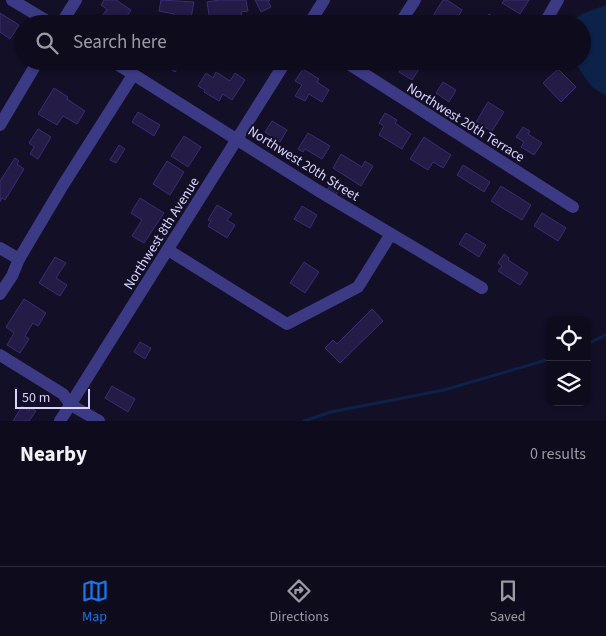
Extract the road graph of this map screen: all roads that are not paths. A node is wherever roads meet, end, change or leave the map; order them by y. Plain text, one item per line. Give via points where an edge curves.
1 (12, 0) edge
2 (76, 0) edge
3 (324, 0) edge
4 (415, 0) edge
5 (558, 0) edge
6 (37, 15) edge
7 (67, 15) edge
8 (315, 15) edge
9 (405, 15) edge
10 (549, 15) edge
11 (33, 70) edge
12 (126, 70) edge
13 (280, 70) edge
14 (358, 70) edge
15 (134, 75) junction
16 (0, 125) edge
17 (237, 139) junction
18 (573, 207) dead end
19 (391, 234) junction
20 (0, 248) edge
21 (168, 250) junction
22 (18, 259) junction
23 (482, 288) dead end
24 (0, 294) edge
25 (0, 355) edge
26 (70, 405) junction
27 (60, 421) edge
28 (98, 421) edge

1 - 6 street
2 - 7 street
3 - 8 street
4 - 9 street
5 - 10 street
11 - 16 street
12 - 15 street, Northwest 20th Street
13 - 17 street, Northwest 8th Avenue
14 - 18 street, Northwest 20th Terrace
15 - 17 street, Northwest 20th Street
15 - 22 street
17 - 19 street, Northwest 20th Street
17 - 21 street, Northwest 8th Avenue
19 - 21 street via 358,287 287,324
19 - 23 street, Northwest 20th Street
20 - 22 street
21 - 26 street, Northwest 8th Avenue
22 - 24 street
25 - 26 street via 63,394
26 - 27 street, Northwest 8th Avenue
26 - 28 street

